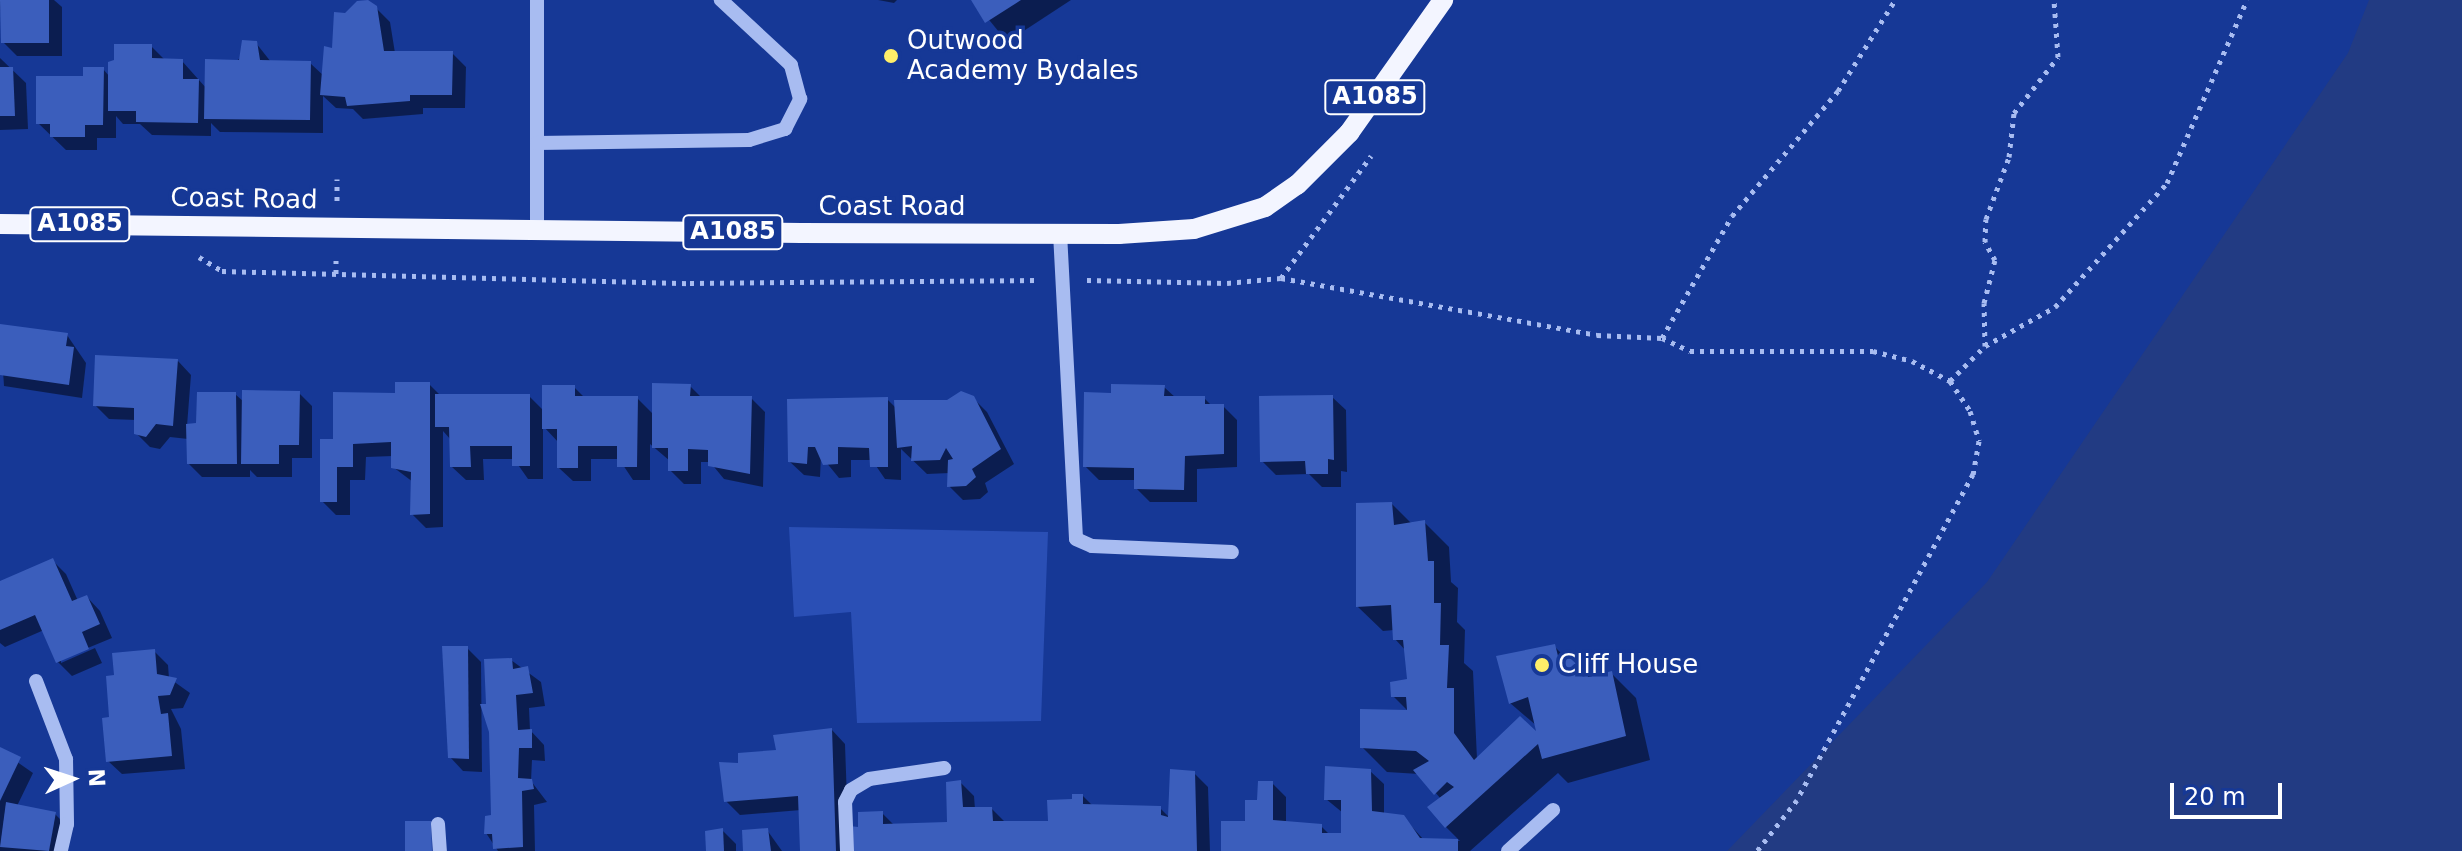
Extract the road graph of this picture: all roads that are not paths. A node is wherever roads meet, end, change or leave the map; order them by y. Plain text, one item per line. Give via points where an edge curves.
1 (537, 0) edge
2 (721, 0) edge
3 (1443, 0) edge
4 (537, 143) junction
5 (0, 224) edge
6 (537, 230) junction
7 (1060, 233) junction
8 (1232, 552) dead end
9 (36, 681) dead end
10 (944, 768) dead end
11 (1553, 810) dead end
12 (438, 824) dead end
13 (61, 851) edge
14 (440, 851) edge
15 (847, 851) edge
16 (1508, 851) edge

1 - 4 street
2 - 4 street via 791,65 800,99 785,129 749,140
3 - 7 main road, Coast Road / A1085 via 1349,133 1297,185 1265,207 1235,219 1162,233
4 - 6 street
5 - 6 main road, Coast Road / A1085
6 - 7 main road, Coast Road / A1085
7 - 8 street via 1076,539 1092,546
9 - 13 street via 66,759 67,824
10 - 15 street via 869,779 851,790 845,802
11 - 16 street
12 - 14 street

